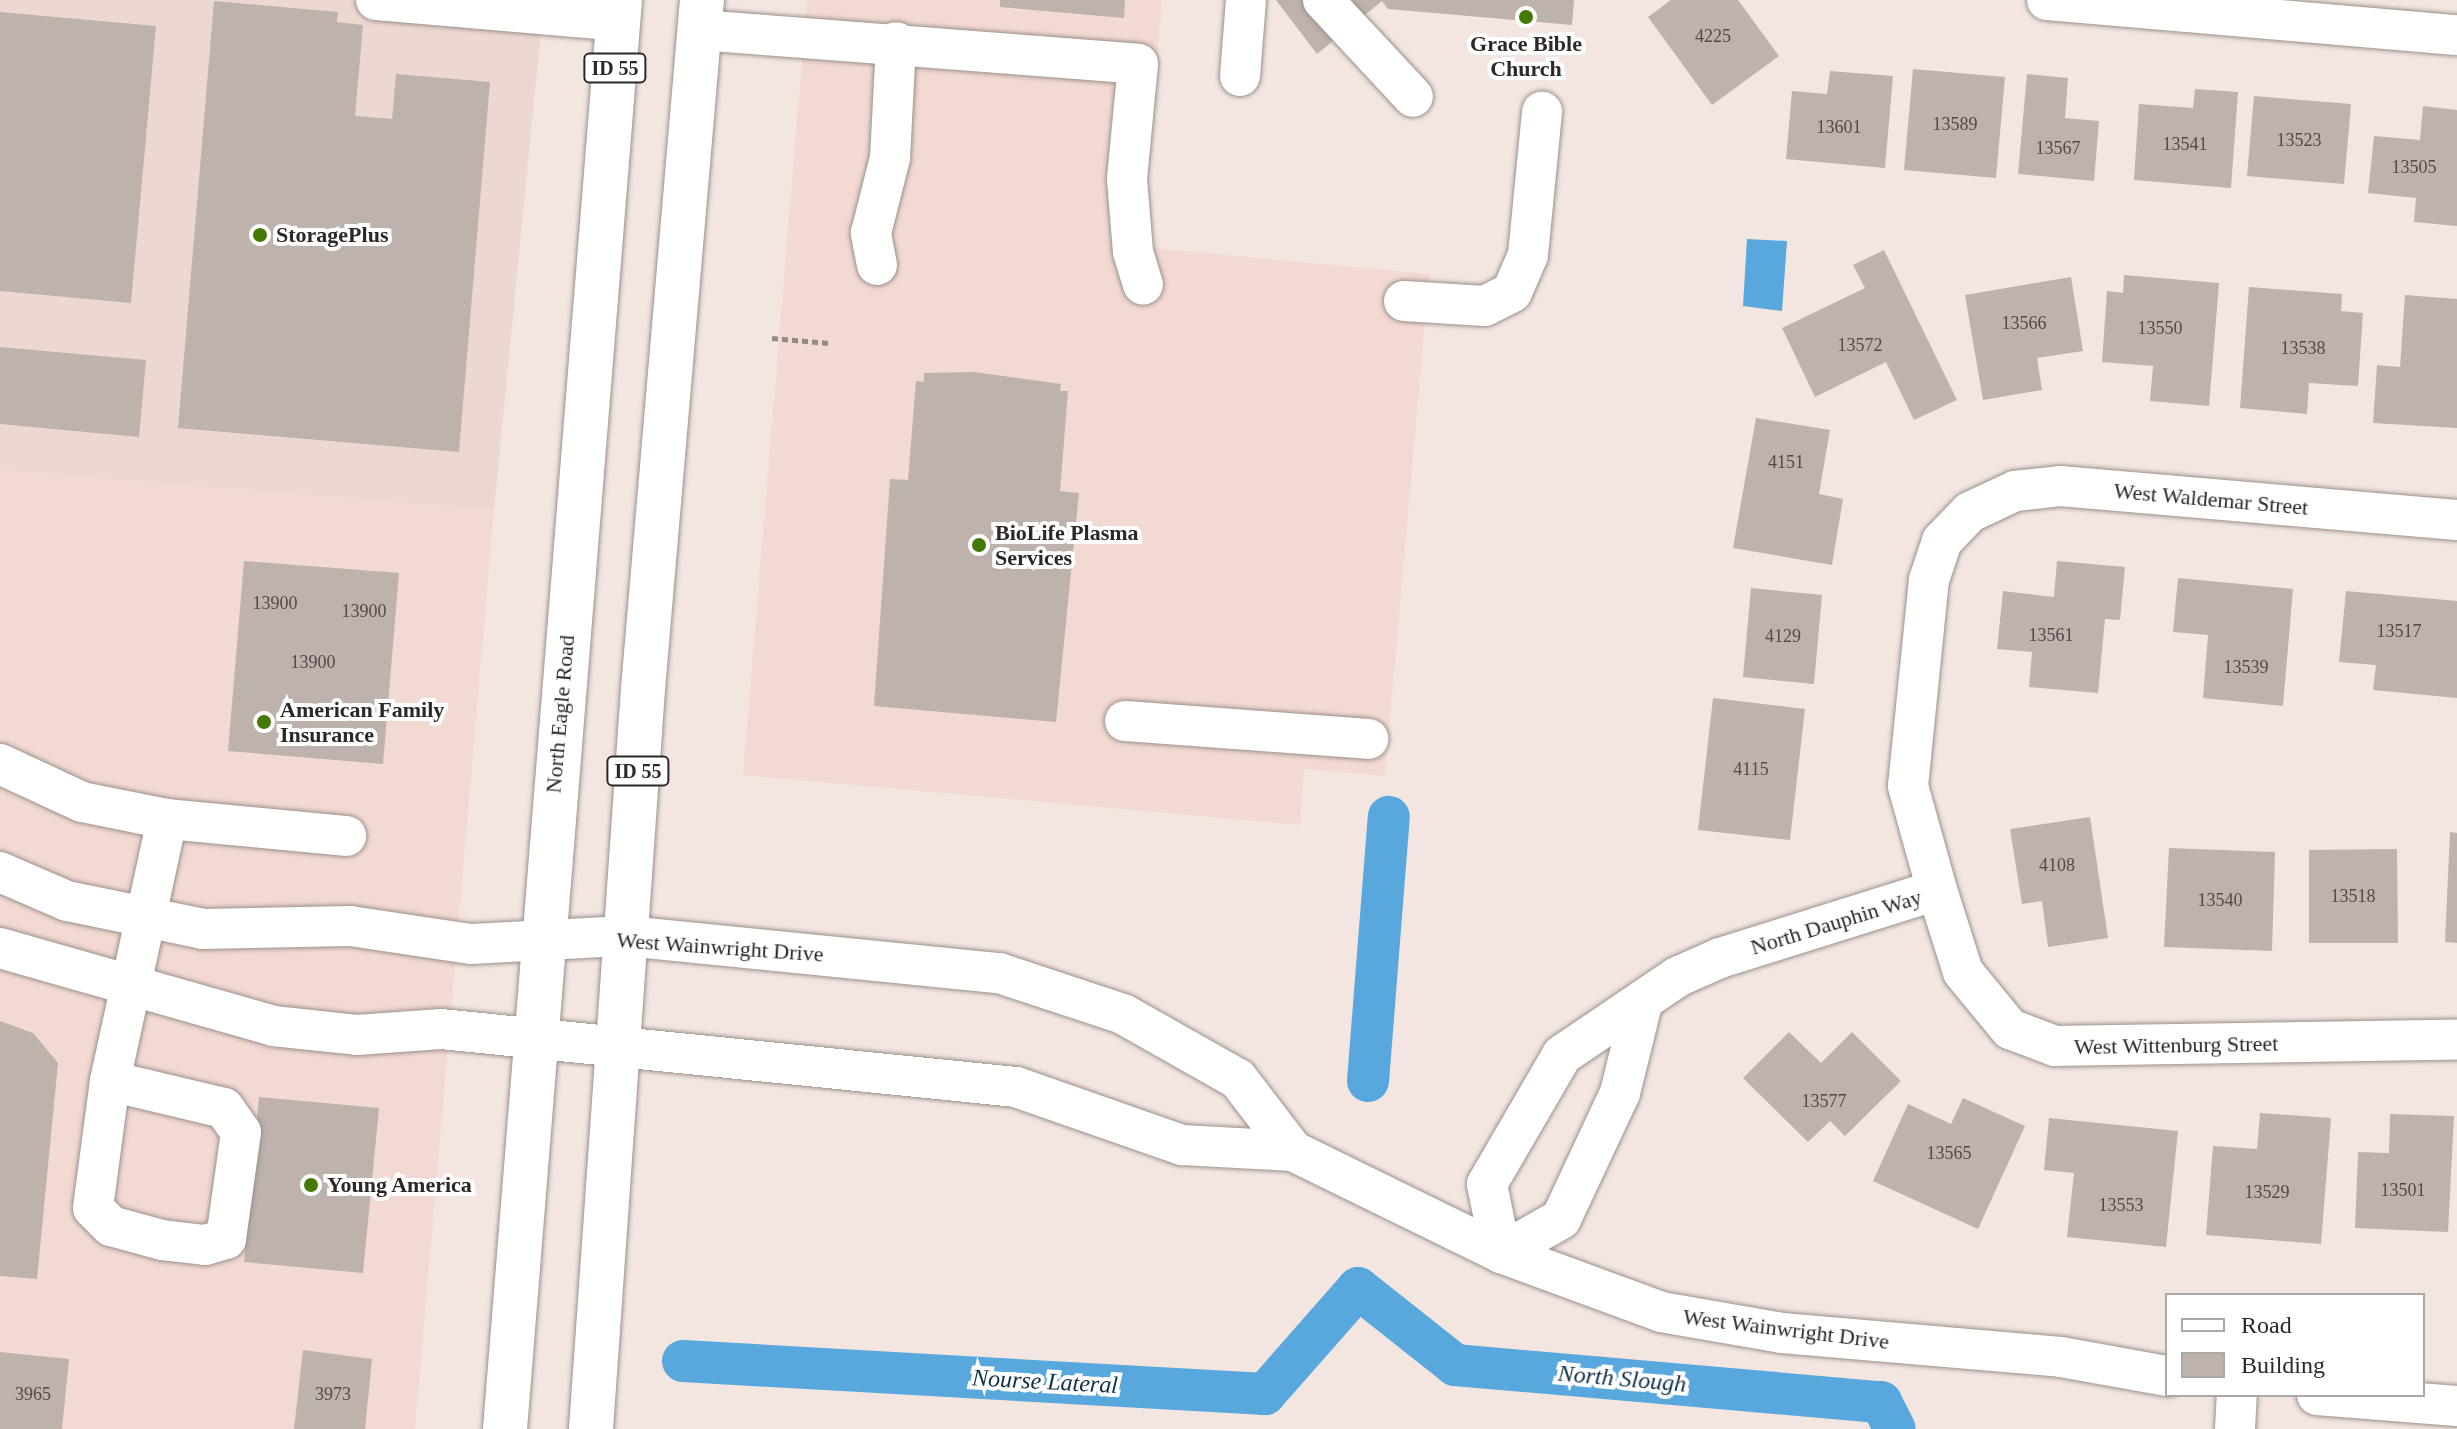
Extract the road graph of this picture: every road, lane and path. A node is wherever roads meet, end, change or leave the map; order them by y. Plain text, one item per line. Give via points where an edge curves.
1 (376, 0) edge
2 (1246, 0) edge
3 (1323, 0) edge
4 (2047, 0) edge
5 (620, 11) edge
6 (701, 15) edge
7 (2457, 35) edge
8 (896, 42) junction
9 (1240, 76) dead end
10 (1413, 97) dead end
11 (1542, 112) dead end
12 (877, 265) dead end
13 (1143, 285) dead end
14 (1404, 301) dead end
15 (772, 338) dead end
16 (829, 343) dead end
17 (1970, 512) joint
18 (2457, 520) edge
19 (1125, 721) dead end
20 (1368, 739) dead end
21 (0, 764) edge
22 (167, 819) junction
23 (346, 836) dead end
24 (0, 872) edge
25 (1937, 890) junction
26 (149, 918) junction
27 (626, 936) junction
28 (540, 944) junction
29 (0, 948) edge
30 (131, 990) junction
31 (1641, 1008) junction
32 (537, 1039) junction
33 (2457, 1040) edge
34 (622, 1047) junction
35 (110, 1081) junction
36 (1293, 1151) junction
37 (1501, 1253) junction
38 (2165, 1376) edge
39 (2237, 1397) edge
40 (2342, 1397) edge
41 (2457, 1406) edge
42 (505, 1429) edge
43 (591, 1429) edge
44 (2235, 1429) edge

1 - 5 street
2 - 9 street
3 - 10 street
4 - 7 street
5 - 28 highway, North Eagle Road / ID 55
6 - 8 street
6 - 27 highway, ID 55
8 - 12 street via 890,158 871,233
8 - 13 street via 1138,64 1127,179 1133,252
11 - 14 street via 1528,255 1512,292 1485,306
15 - 16 path
17 - 18 street, West Waldemar Street via 2015,491 2060,486
17 - 25 street, North Dauphin Way via 1942,541 1929,580 1908,786
19 - 20 street
21 - 22 street via 82,802
22 - 23 street
22 - 26 street
24 - 26 street, West Wainwright Drive via 67,901
25 - 31 street, North Dauphin Way via 1720,958 1677,977
25 - 33 street, West Wittenburg Street via 1963,972 2010,1029 2055,1046
26 - 28 street, West Wainwright Drive via 203,929 350,926 471,944
26 - 30 street
27 - 28 street, West Wainwright Drive
27 - 34 highway, ID 55
27 - 36 street, West Wainwright Drive via 999,973 1123,1014 1238,1079
28 - 32 highway, North Eagle Road / ID 55
29 - 30 street, West Wainwright Drive
30 - 32 street, West Wainwright Drive via 273,1026 357,1035 441,1029
30 - 35 street
31 - 37 street via 1620,1093 1561,1219
31 - 37 street, North Dauphin Way via 1562,1055 1487,1184
32 - 34 street, West Wainwright Drive
32 - 42 highway, North Eagle Road / ID 55
34 - 36 street, West Wainwright Drive via 1016,1087 1182,1145
34 - 43 highway, ID 55
35 - 35 street via 224,1108 241,1132 226,1239 205,1245 162,1240 111,1226 93,1208
36 - 37 street, West Wainwright Drive
37 - 38 street, West Wainwright Drive via 1661,1312 1733,1327 2061,1357
39 - 44 street
40 - 41 street

